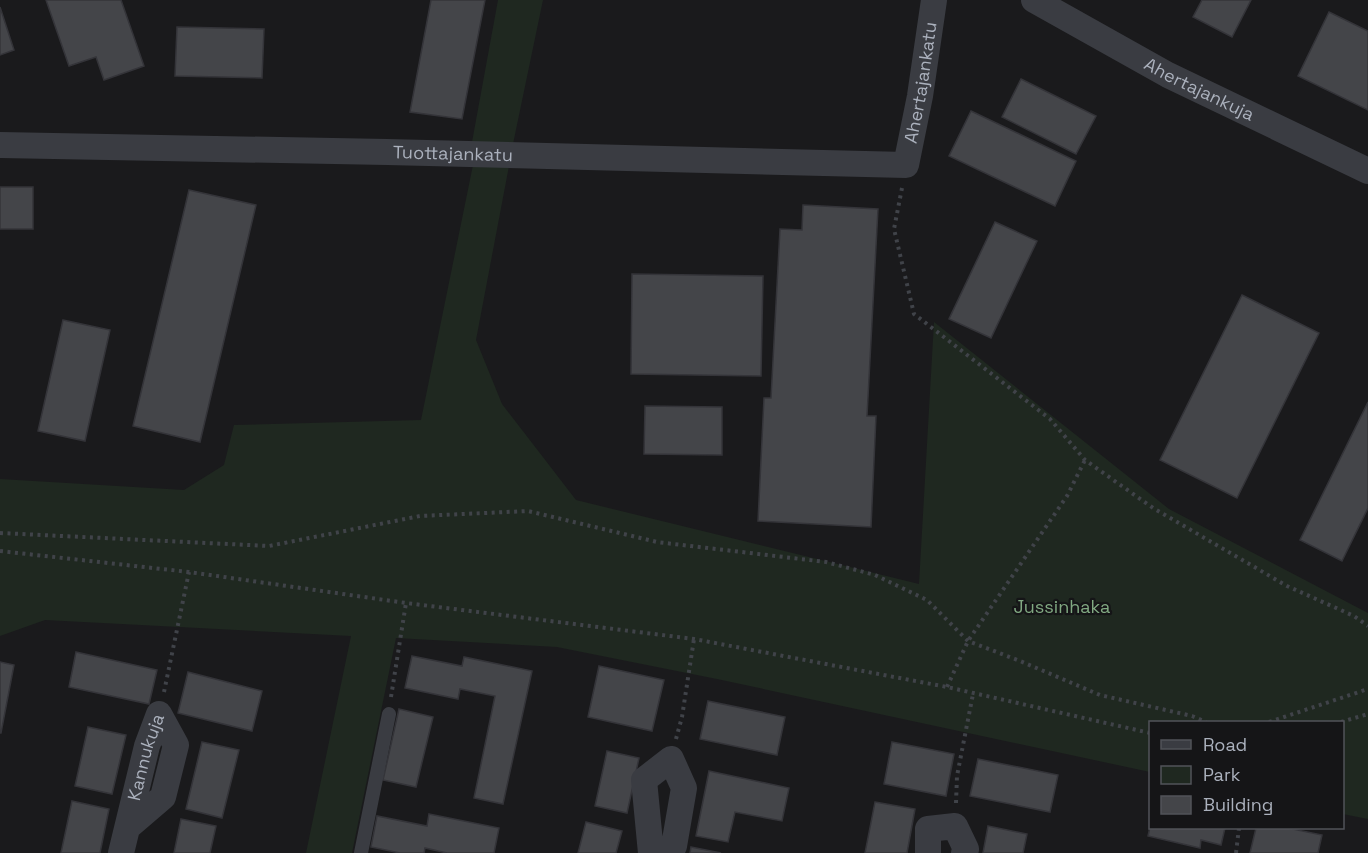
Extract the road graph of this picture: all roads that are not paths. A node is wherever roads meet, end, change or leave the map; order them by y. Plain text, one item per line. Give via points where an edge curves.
1 (934, 0) edge
2 (1034, 0) edge
3 (0, 145) edge
4 (906, 165) joint
5 (1368, 171) edge
6 (159, 714) road end
7 (389, 714) road end
8 (121, 853) edge
9 (361, 853) edge
10 (651, 853) edge
11 (670, 853) edge
12 (928, 853) edge
13 (964, 853) edge

1 - 4 street, Ahertajankatu
2 - 5 street, Ahertajankuja via 1168,75
3 - 4 street, Tuottajankatu
6 - 8 street, Kannukuja via 176,745 163,796 128,827
7 - 9 lane
10 - 11 street via 644,780 671,759 684,788
12 - 13 street via 928,829 955,825 966,849

